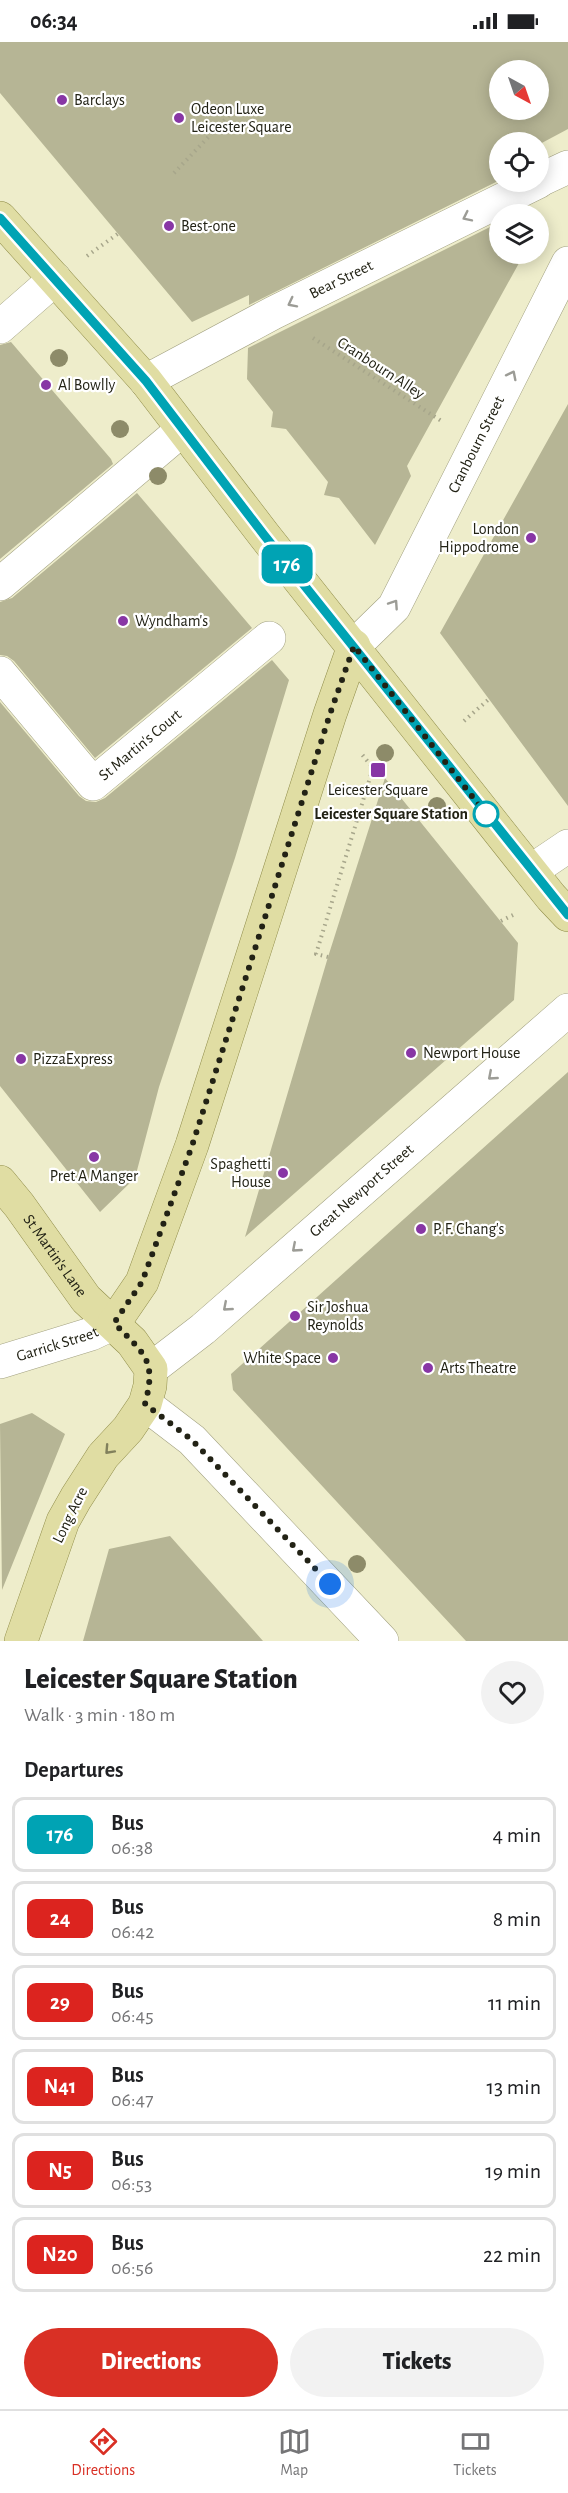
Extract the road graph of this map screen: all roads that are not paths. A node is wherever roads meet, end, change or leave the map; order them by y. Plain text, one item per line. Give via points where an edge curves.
1 (568, 167) edge
2 (549, 176) edge
3 (516, 192) edge
4 (0, 218) edge
5 (568, 263) edge
6 (55, 279) junction
7 (560, 303) edge
8 (0, 327) edge
9 (146, 381) junction
10 (182, 430) junction
11 (0, 584) edge
12 (269, 638) dead end
13 (354, 646) junction
14 (0, 673) edge
15 (568, 846) edge
16 (531, 870) junction
17 (568, 915) edge
18 (568, 1010) edge
19 (0, 1182) edge
20 (114, 1323) junction
21 (0, 1362) edge
22 (151, 1369) junction
23 (145, 1404) junction
24 (21, 1641) edge
25 (381, 1641) edge

1 - 2 street, Bear Street
3 -> 9 street, Bear Street
4 - 6 main road
5 - 7 street, Cranbourn Street
6 - 8 street
6 - 9 main road
13 -> 7 street, Cranbourn Street via 394,607 477,444
9 - 10 main road
10 - 11 street
10 - 13 main road
12 - 14 street, St Martin's Court via 93,784
13 - 16 main road
13 - 20 main road, Cranbourn Street via 192,1146 142,1282
15 - 16 street
16 - 17 main road
18 -> 22 street, Great Newport Street via 203,1329
19 - 20 main road, St Martin's Lane via 86,1299
20 - 21 street, Garrick Street
20 - 22 main road, St Martin's Lane
22 - 23 main road
23 -> 24 main road, Long Acre via 104,1456 67,1513
23 - 25 street via 192,1440

